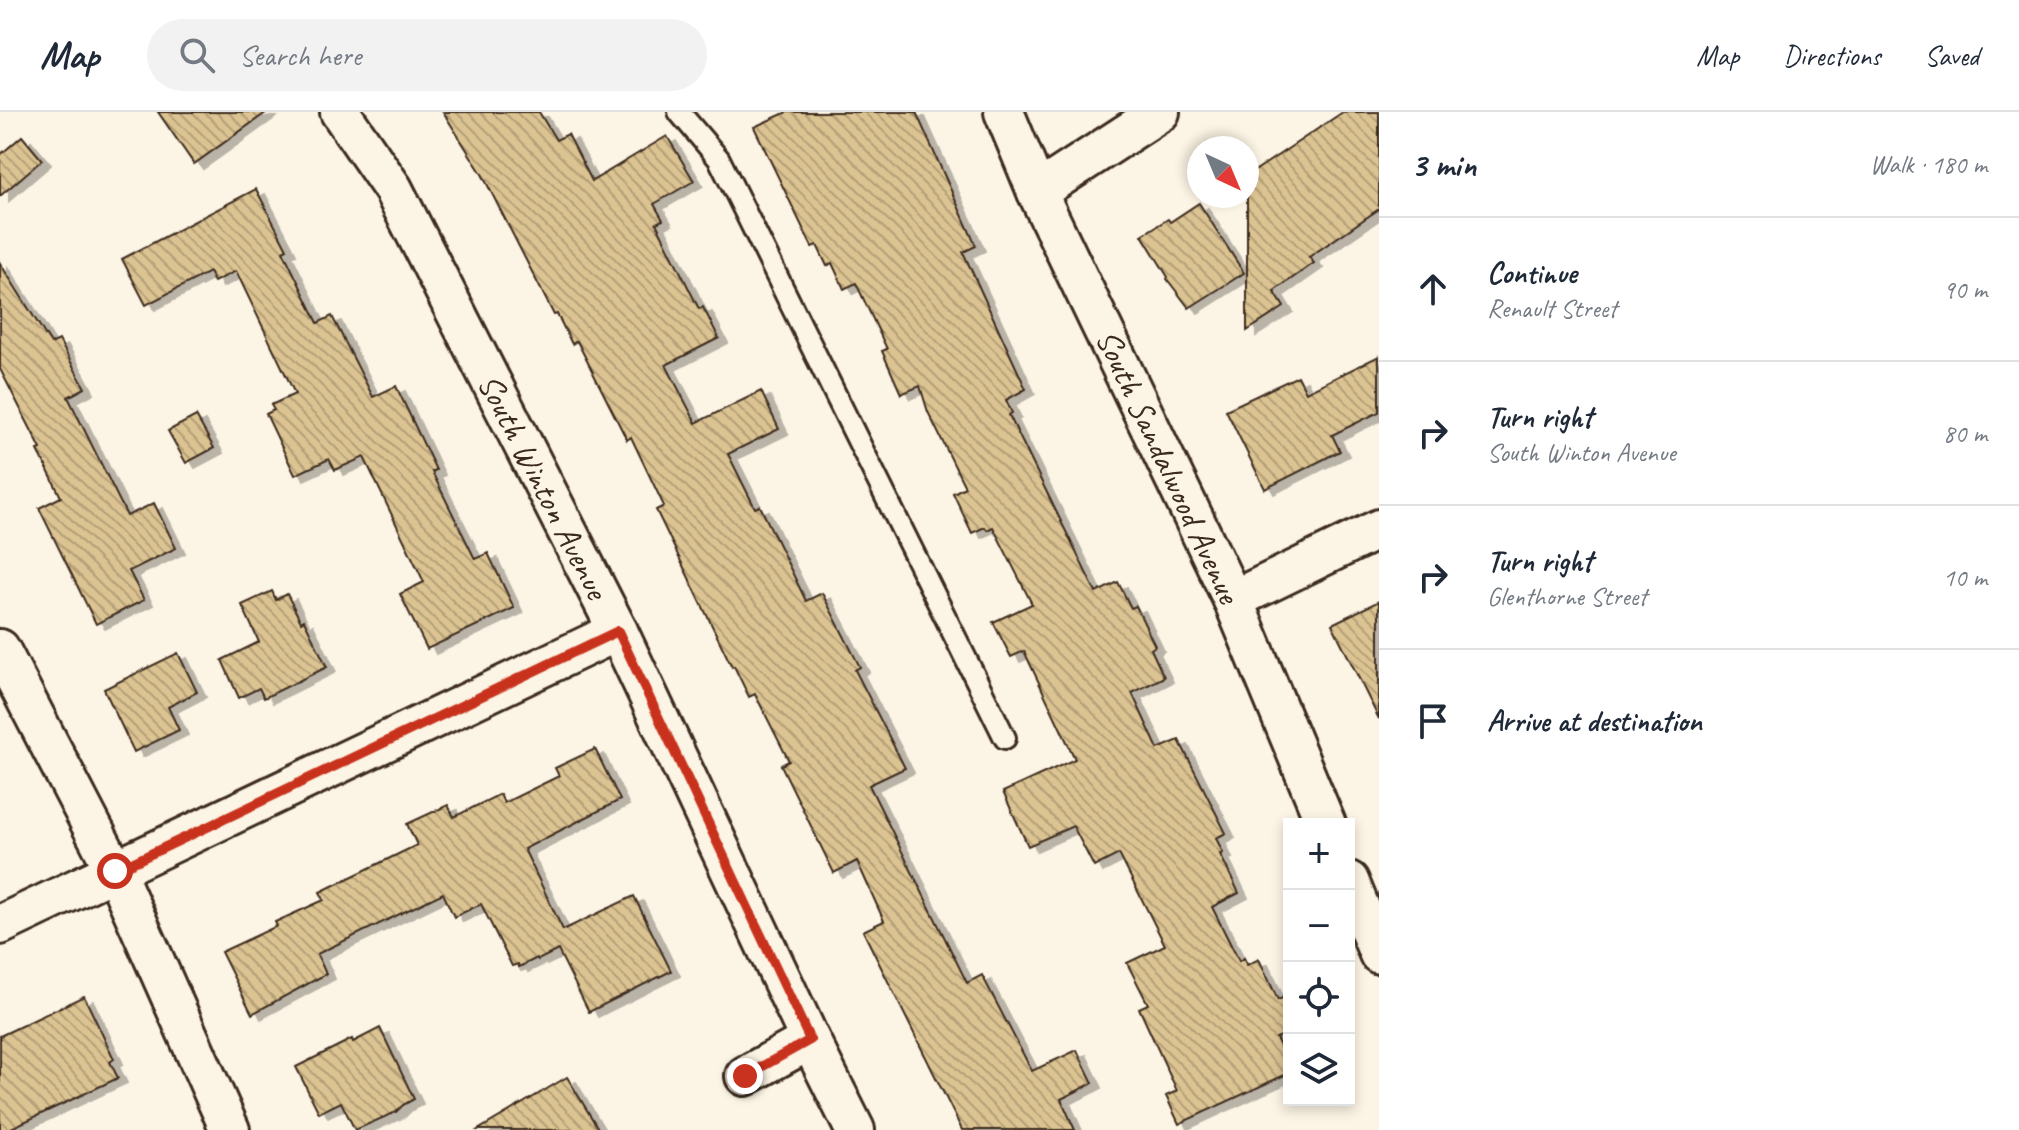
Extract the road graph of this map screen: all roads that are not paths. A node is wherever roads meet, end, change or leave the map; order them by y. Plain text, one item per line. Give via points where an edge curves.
1 (340, 112) edge
2 (679, 112) edge
3 (1004, 112) edge
4 (1160, 112) edge
5 (1037, 192) junction
6 (1379, 529) edge
7 (1233, 600) junction
8 (618, 631) junction
9 (0, 649) edge
10 (1005, 738) dead end
11 (1324, 818) edge
12 (115, 871) junction
13 (1353, 890) edge
14 (0, 925) edge
15 (1379, 954) edge
16 (810, 1040) junction
17 (745, 1076) dead end
18 (230, 1130) edge
19 (855, 1130) edge

1 - 8 street, South Winton Avenue via 393,189
2 - 10 lane via 719,159
3 - 5 street, South Sandalwood Avenue
4 - 5 street
5 - 7 street, South Sandalwood Avenue
6 - 7 street
7 - 11 street, South Sandalwood Avenue
8 - 12 street
8 - 16 street, South Winton Avenue
9 - 12 street
12 - 14 street
12 - 18 street
13 - 15 street
16 - 17 street
16 - 19 street, South Winton Avenue

